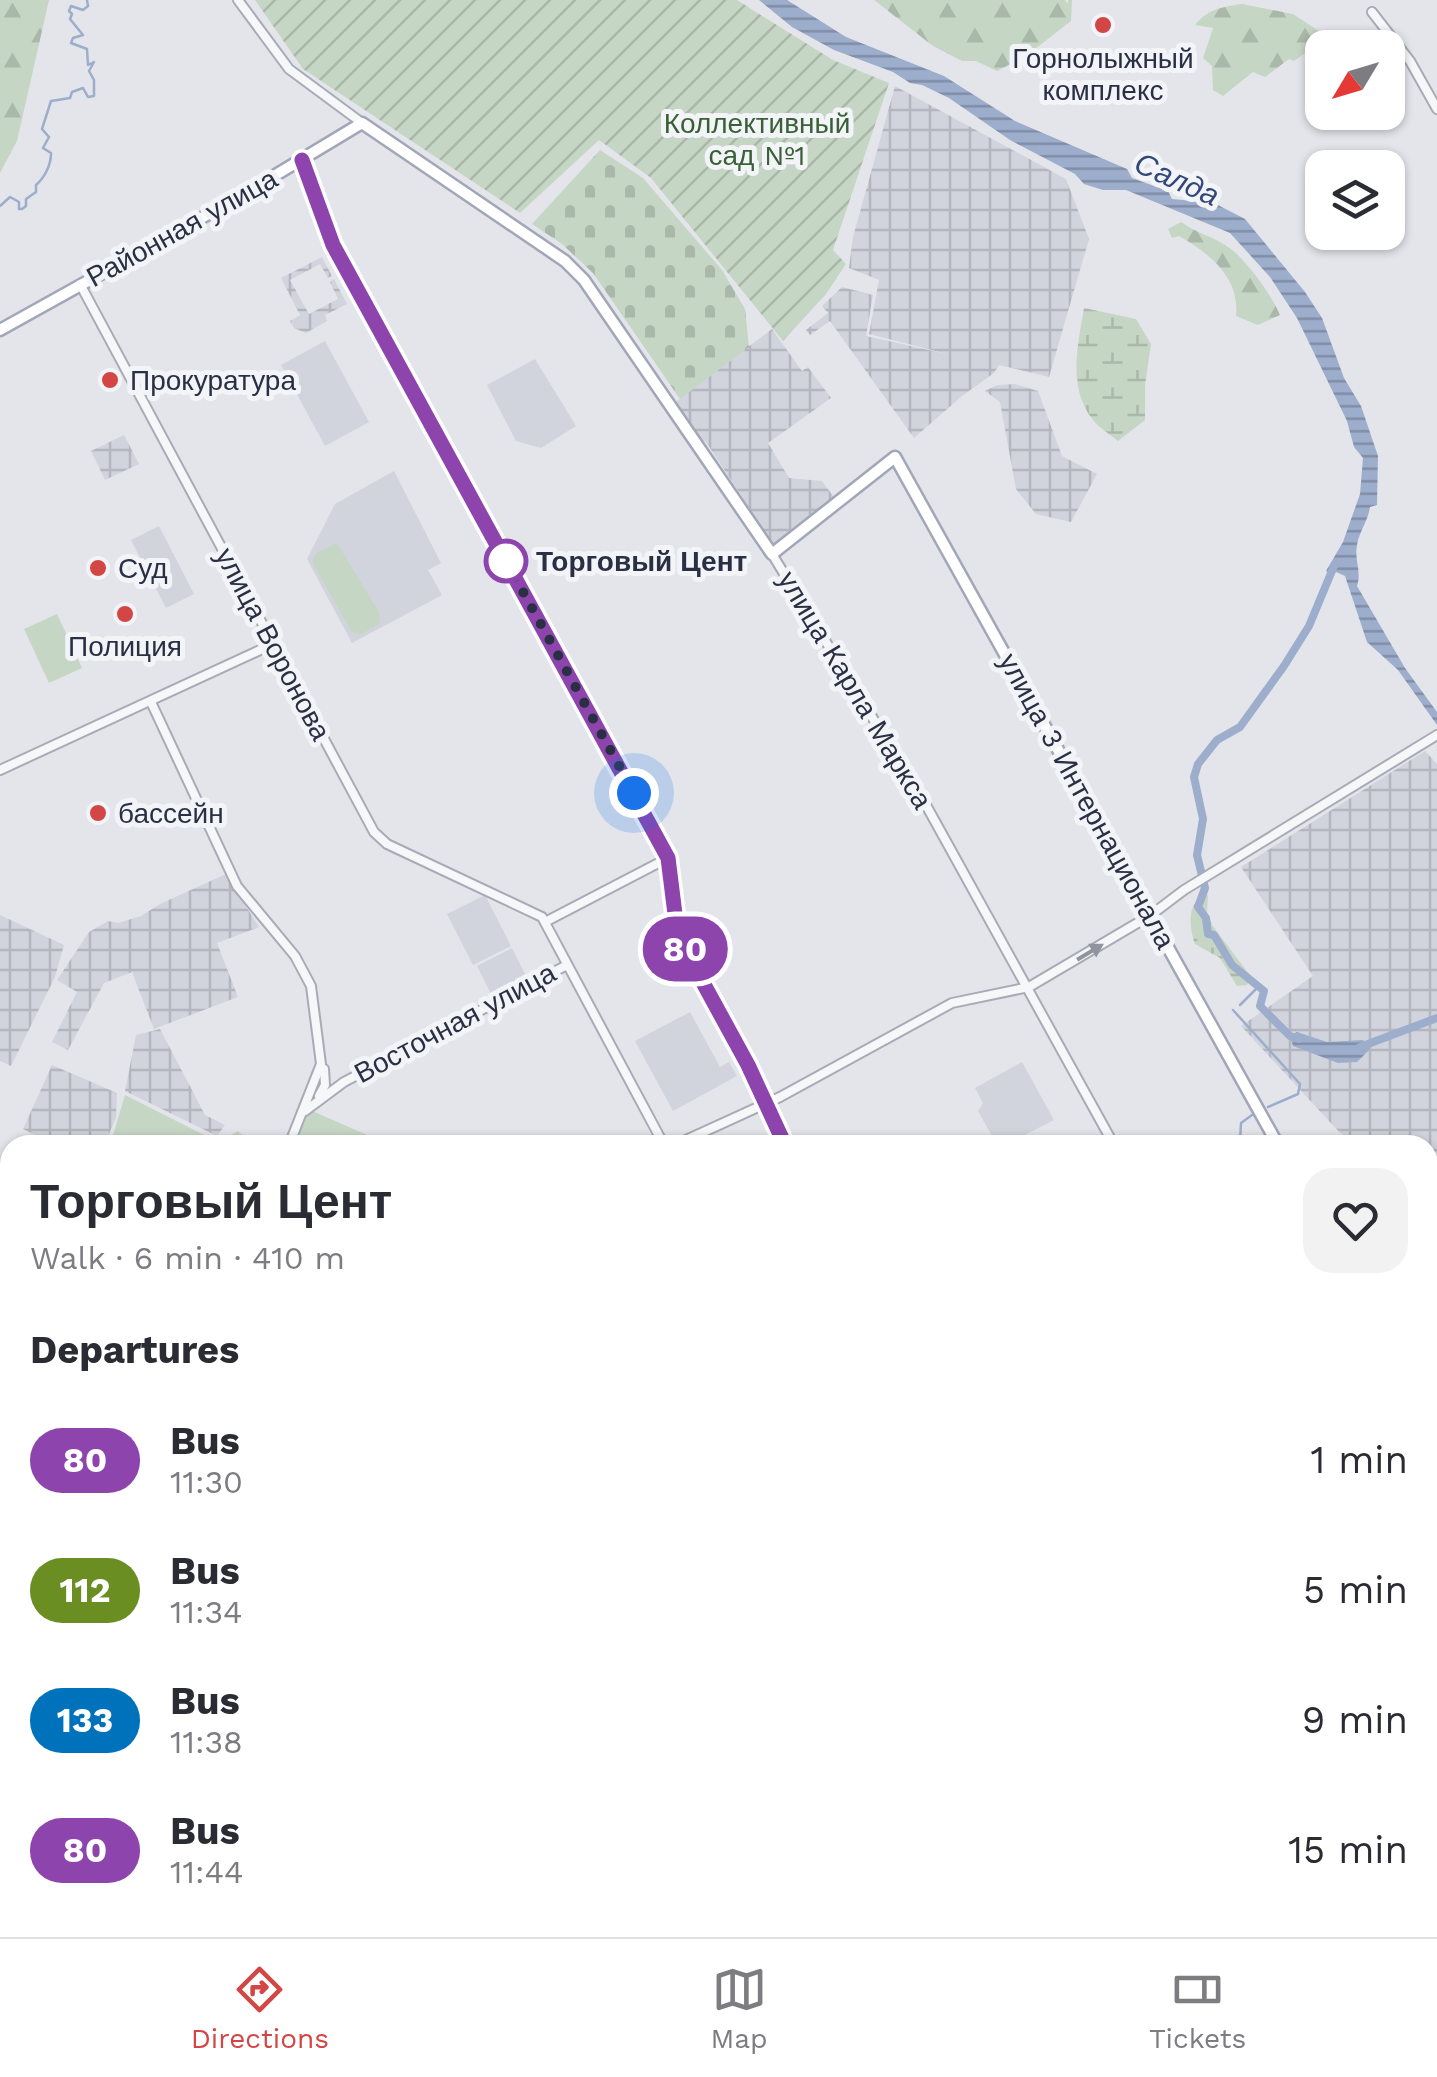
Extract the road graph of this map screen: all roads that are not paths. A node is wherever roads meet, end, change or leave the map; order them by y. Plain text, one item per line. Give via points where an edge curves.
1 (238, 0) edge
2 (1372, 12) dead end
3 (1437, 109) edge
4 (362, 123) junction
5 (302, 160) junction
6 (80, 284) junction
7 (0, 330) edge
8 (772, 554) junction
9 (273, 644) junction
10 (151, 702) junction
11 (1436, 736) edge
12 (0, 770) edge
13 (668, 858) junction
14 (1151, 915) junction
15 (545, 922) junction
16 (567, 965) junction
17 (1028, 987) junction
18 (322, 1066) junction
19 (321, 1082) junction
20 (339, 1084) junction
21 (311, 1099) junction
22 (764, 1104) junction
23 (293, 1135) edge
24 (659, 1135) edge
25 (697, 1135) edge
26 (780, 1135) edge
27 (1109, 1135) edge
28 (1272, 1135) edge

1 - 4 street via 289,69
2 - 3 street
4 - 5 main road, Районная улица
4 - 8 main road, улица Карла Маркса via 584,280
5 - 6 main road, Районная улица
5 - 13 street via 333,245
6 - 7 main road, Районная улица
6 - 9 street, улица Воронова
8 - 14 main road, улица 3 Интернационала via 895,456
8 - 17 street, улица Карла Маркса via 874,716
9 - 10 street
9 - 15 street, улица Воронова via 378,838
10 - 12 street
10 - 18 street, Восточная улица via 238,886 296,956 311,986
11 - 14 street
13 - 15 street
13 - 22 street via 683,946
17 -> 14 street
14 - 28 main road, улица 3 Интернационала
15 - 16 street
16 - 20 street, Восточная улица
16 - 24 street
17 - 22 street via 952,1003
17 - 27 street, улица Карла Маркса
18 - 19 street, Восточная улица
18 - 20 street
19 - 20 street
19 - 21 street, Восточная улица
19 - 21 street
20 - 21 street, Восточная улица
21 - 23 street, Восточная улица
22 - 25 street
22 - 26 street

